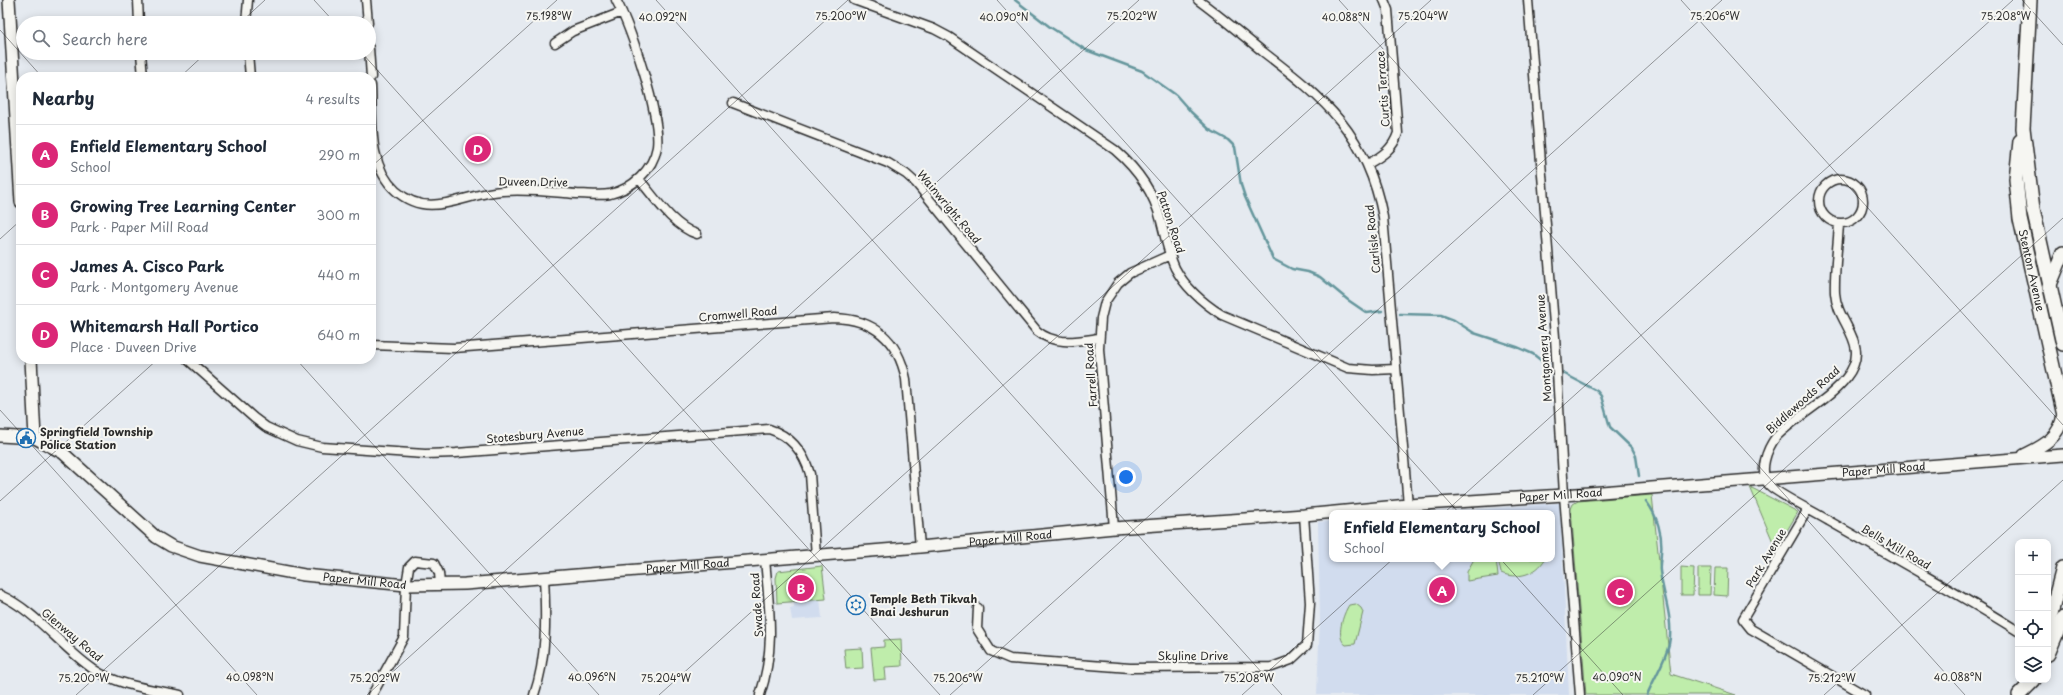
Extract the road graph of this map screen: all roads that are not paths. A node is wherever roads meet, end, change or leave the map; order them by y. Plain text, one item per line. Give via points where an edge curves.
1 (9, 0) edge
2 (138, 0) edge
3 (248, 0) edge
4 (366, 0) edge
5 (616, 0) edge
6 (854, 0) edge
7 (1198, 0) edge
8 (1384, 0) edge
9 (1528, 0) edge
10 (2030, 0) edge
11 (622, 12) junction
12 (139, 16) edge
13 (247, 16) edge
14 (367, 16) edge
15 (554, 43) dead end
16 (142, 60) edge
17 (249, 60) edge
18 (370, 60) edge
19 (143, 72) edge
20 (250, 72) edge
21 (371, 72) edge
22 (733, 103) dead end
23 (16, 118) edge
24 (2023, 128) junction
25 (376, 159) edge
26 (1368, 164) junction
27 (639, 179) junction
28 (1839, 223) junction
29 (697, 234) dead end
30 (2063, 253) edge
31 (1170, 255) junction
32 (2049, 284) junction
33 (2042, 322) junction
34 (1099, 338) junction
35 (2063, 344) edge
36 (376, 345) edge
37 (31, 364) edge
38 (193, 364) edge
39 (1396, 369) junction
40 (2063, 412) edge
41 (0, 436) edge
42 (35, 438) junction
43 (2063, 455) edge
44 (2018, 457) junction
45 (1766, 479) junction
46 (1564, 494) junction
47 (1408, 504) junction
48 (1808, 509) junction
49 (1351, 510) edge
50 (1329, 512) edge
51 (1304, 515) junction
52 (1114, 528) junction
53 (920, 547) junction
54 (816, 556) junction
55 (765, 559) junction
56 (2063, 568) edge
57 (544, 578) junction
58 (440, 584) junction
59 (406, 585) junction
60 (0, 594) edge
61 (978, 608) dead end
62 (2051, 613) edge
63 (2063, 618) edge
64 (2015, 629) edge
65 (2050, 647) edge
66 (180, 695) edge
67 (372, 695) edge
68 (534, 695) edge
69 (760, 695) edge
70 (1580, 695) edge
71 (1865, 695) edge

1 - 23 main road
2 - 12 street
3 - 13 street
4 - 14 street
5 - 11 street
6 - 31 street, Patton Road via 934,29 949,37 1115,150 1135,169 1149,190 1161,219
7 - 26 street, Carlisle Road via 1318,95 1347,128
8 - 26 street, Curtis Terrace via 1388,10 1398,133 1388,151
9 - 46 street, Montgomery Avenue via 1555,337
10 - 24 main road, Stenton Avenue
11 - 15 street via 573,31
11 - 27 street via 645,80 657,138 655,155
16 - 19 street
17 - 20 street
18 - 21 street
22 - 34 street, Wainwright Road via 901,170 916,184 1037,331 1059,341
24 - 32 main road, Stenton Avenue via 2033,209
24 - 33 main road, Stenton Avenue via 2016,170 2018,205 2025,251
25 - 27 street, Duveen Drive via 390,184 400,194 426,205 438,205 473,195 512,190 601,195 620,191
26 - 39 street, Carlisle Road via 1379,195 1383,217
27 - 29 street via 678,224
28 - 28 street via 1854,219 1862,207 1863,196 1855,184 1842,179 1828,184 1820,195 1819,203 1826,217
28 - 45 street, Biddlewoods Road via 1835,295 1841,314 1854,337 1854,364 1843,382 1776,437 1769,448 1764,466
30 - 32 main road
31 - 34 street, Farrell Road via 1134,270 1118,283 1103,308
31 - 39 street, Patton Road via 1180,277 1191,291 1222,315 1348,368
32 - 33 main road
32 - 35 main road, Stenton Avenue
33 - 40 main road, Stenton Avenue
34 - 52 street, Farrell Road
36 - 53 street, Cromwell Road via 454,348 844,318 870,325 884,335 904,366
37 - 42 main road
38 - 54 street, Stotesbury Avenue via 266,427 297,441 322,447 425,454 456,453 769,429 792,442 810,474
39 - 47 street, Carlisle Road
40 - 44 main road via 2061,424 2050,441
41 - 42 main road, Paper Mill Road
42 - 59 main road, Paper Mill Road via 63,453 156,537 171,546 200,556 304,575
43 - 44 main road, Paper Mill Road
44 - 45 main road, Paper Mill Road
45 - 46 main road, Paper Mill Road
45 - 48 street, Bells Mill Road via 1770,486
46 - 47 main road, Paper Mill Road
46 - 70 street, Montgomery Avenue
47 - 49 main road, Paper Mill Road
48 - 64 street, Bells Mill Road
48 - 71 street, Park Avenue via 1743,619 1751,629
50 - 51 main road, Paper Mill Road
51 - 52 main road, Paper Mill Road
51 - 61 street, Skyline Drive via 1310,603 1307,645 1291,660 1272,667 1130,668 1010,659 991,651 977,629
52 - 53 main road, Paper Mill Road
53 - 54 main road, Paper Mill Road
54 - 55 main road, Paper Mill Road
55 - 57 main road, Paper Mill Road
55 - 69 street, Swade Road via 771,637 768,666
56 - 62 main road
57 - 58 main road, Paper Mill Road
57 - 68 street via 545,629 538,684
58 - 59 main road, Paper Mill Road
58 - 59 street via 439,573 434,563 415,561 409,567
59 - 67 street via 404,637
60 - 66 street, Glenway Road via 20,606 94,669 125,683
63 - 65 main road

